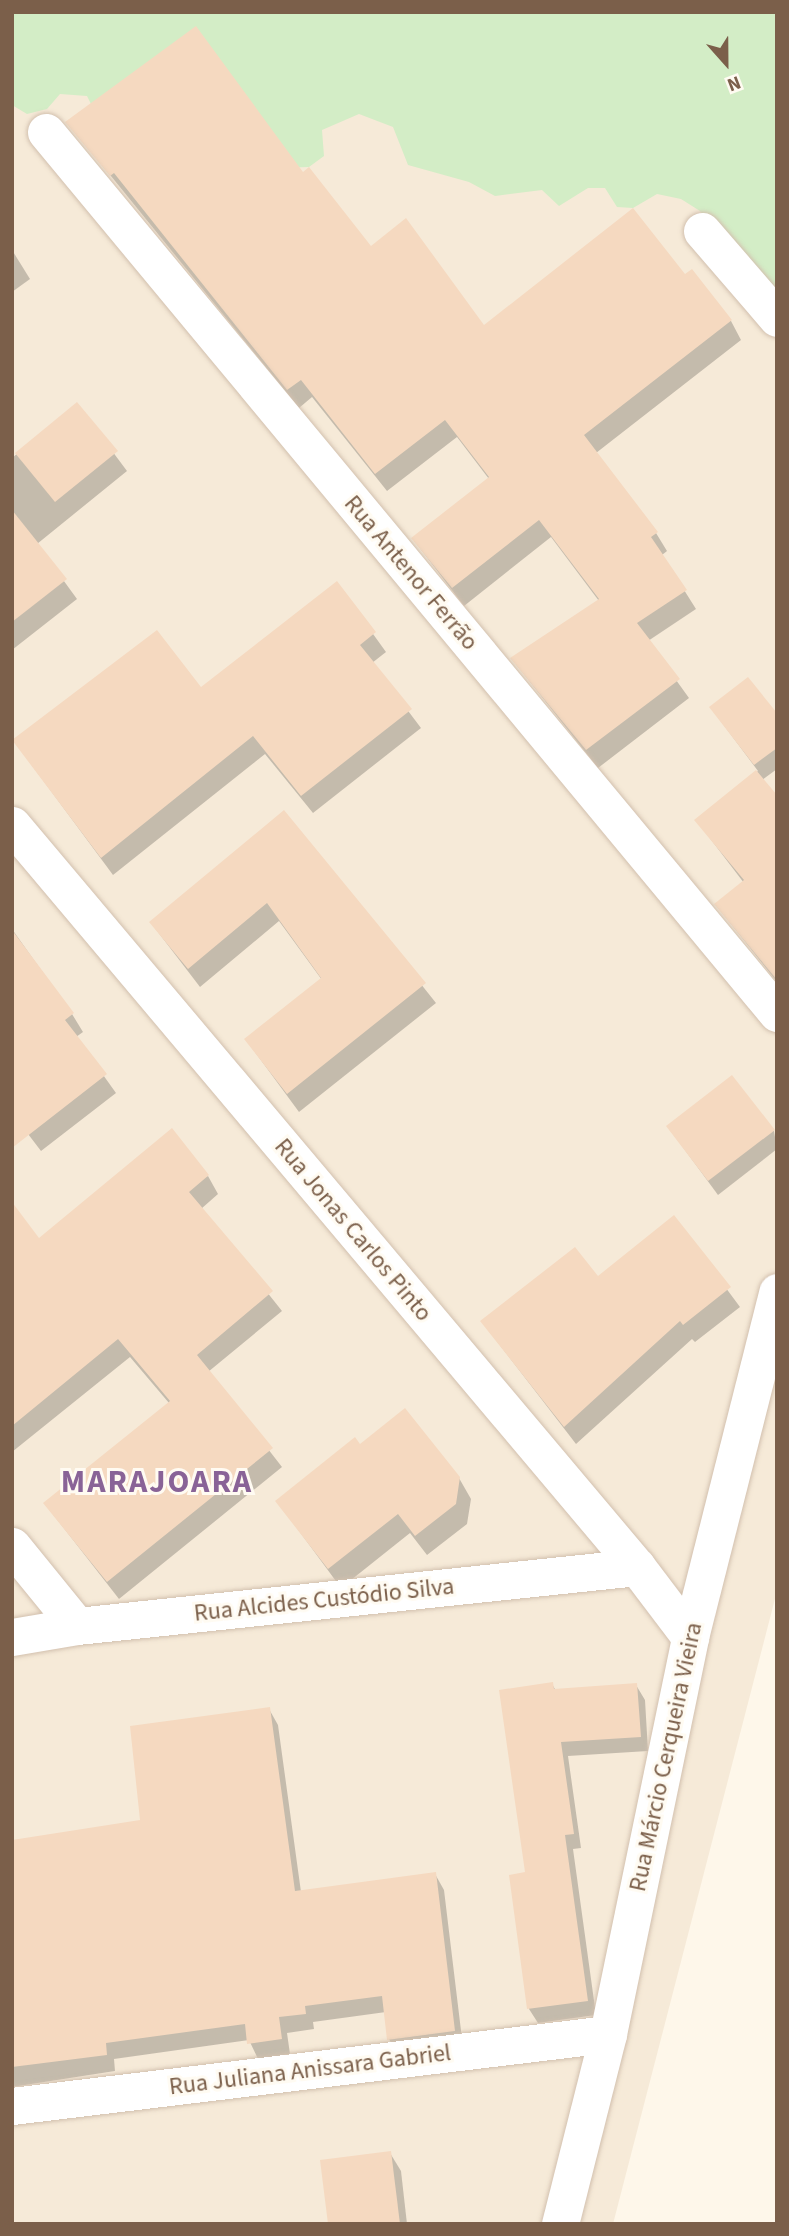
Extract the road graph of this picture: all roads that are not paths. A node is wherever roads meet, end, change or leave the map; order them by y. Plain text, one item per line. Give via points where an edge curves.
1 (46, 132) dead end
2 (702, 231) dead end
3 (777, 318) edge
4 (12, 825) edge
5 (777, 1013) edge
6 (777, 1292) edge
7 (12, 1546) edge
8 (636, 1567) junction
9 (77, 1626) junction
10 (12, 1637) edge
11 (690, 1637) junction
12 (608, 2034) junction
13 (12, 2106) edge
14 (560, 2224) edge

1 - 5 street, Rua Antenor Ferrão
2 - 3 street
4 - 8 street, Rua Jonas Carlos Pinto
6 - 11 street, Rua Márcio Cerqueira Vieira
7 - 9 street
8 - 9 street, Rua Alcides Custódio Silva
8 - 11 street, Rua Jonas Carlos Pinto
9 - 10 street, Rua Alcides Custódio Silva
11 - 12 street, Rua Márcio Cerqueira Vieira
12 - 13 street, Rua Juliana Anissara Gabriel
12 - 14 street, Rua Márcio Cerqueira Vieira

